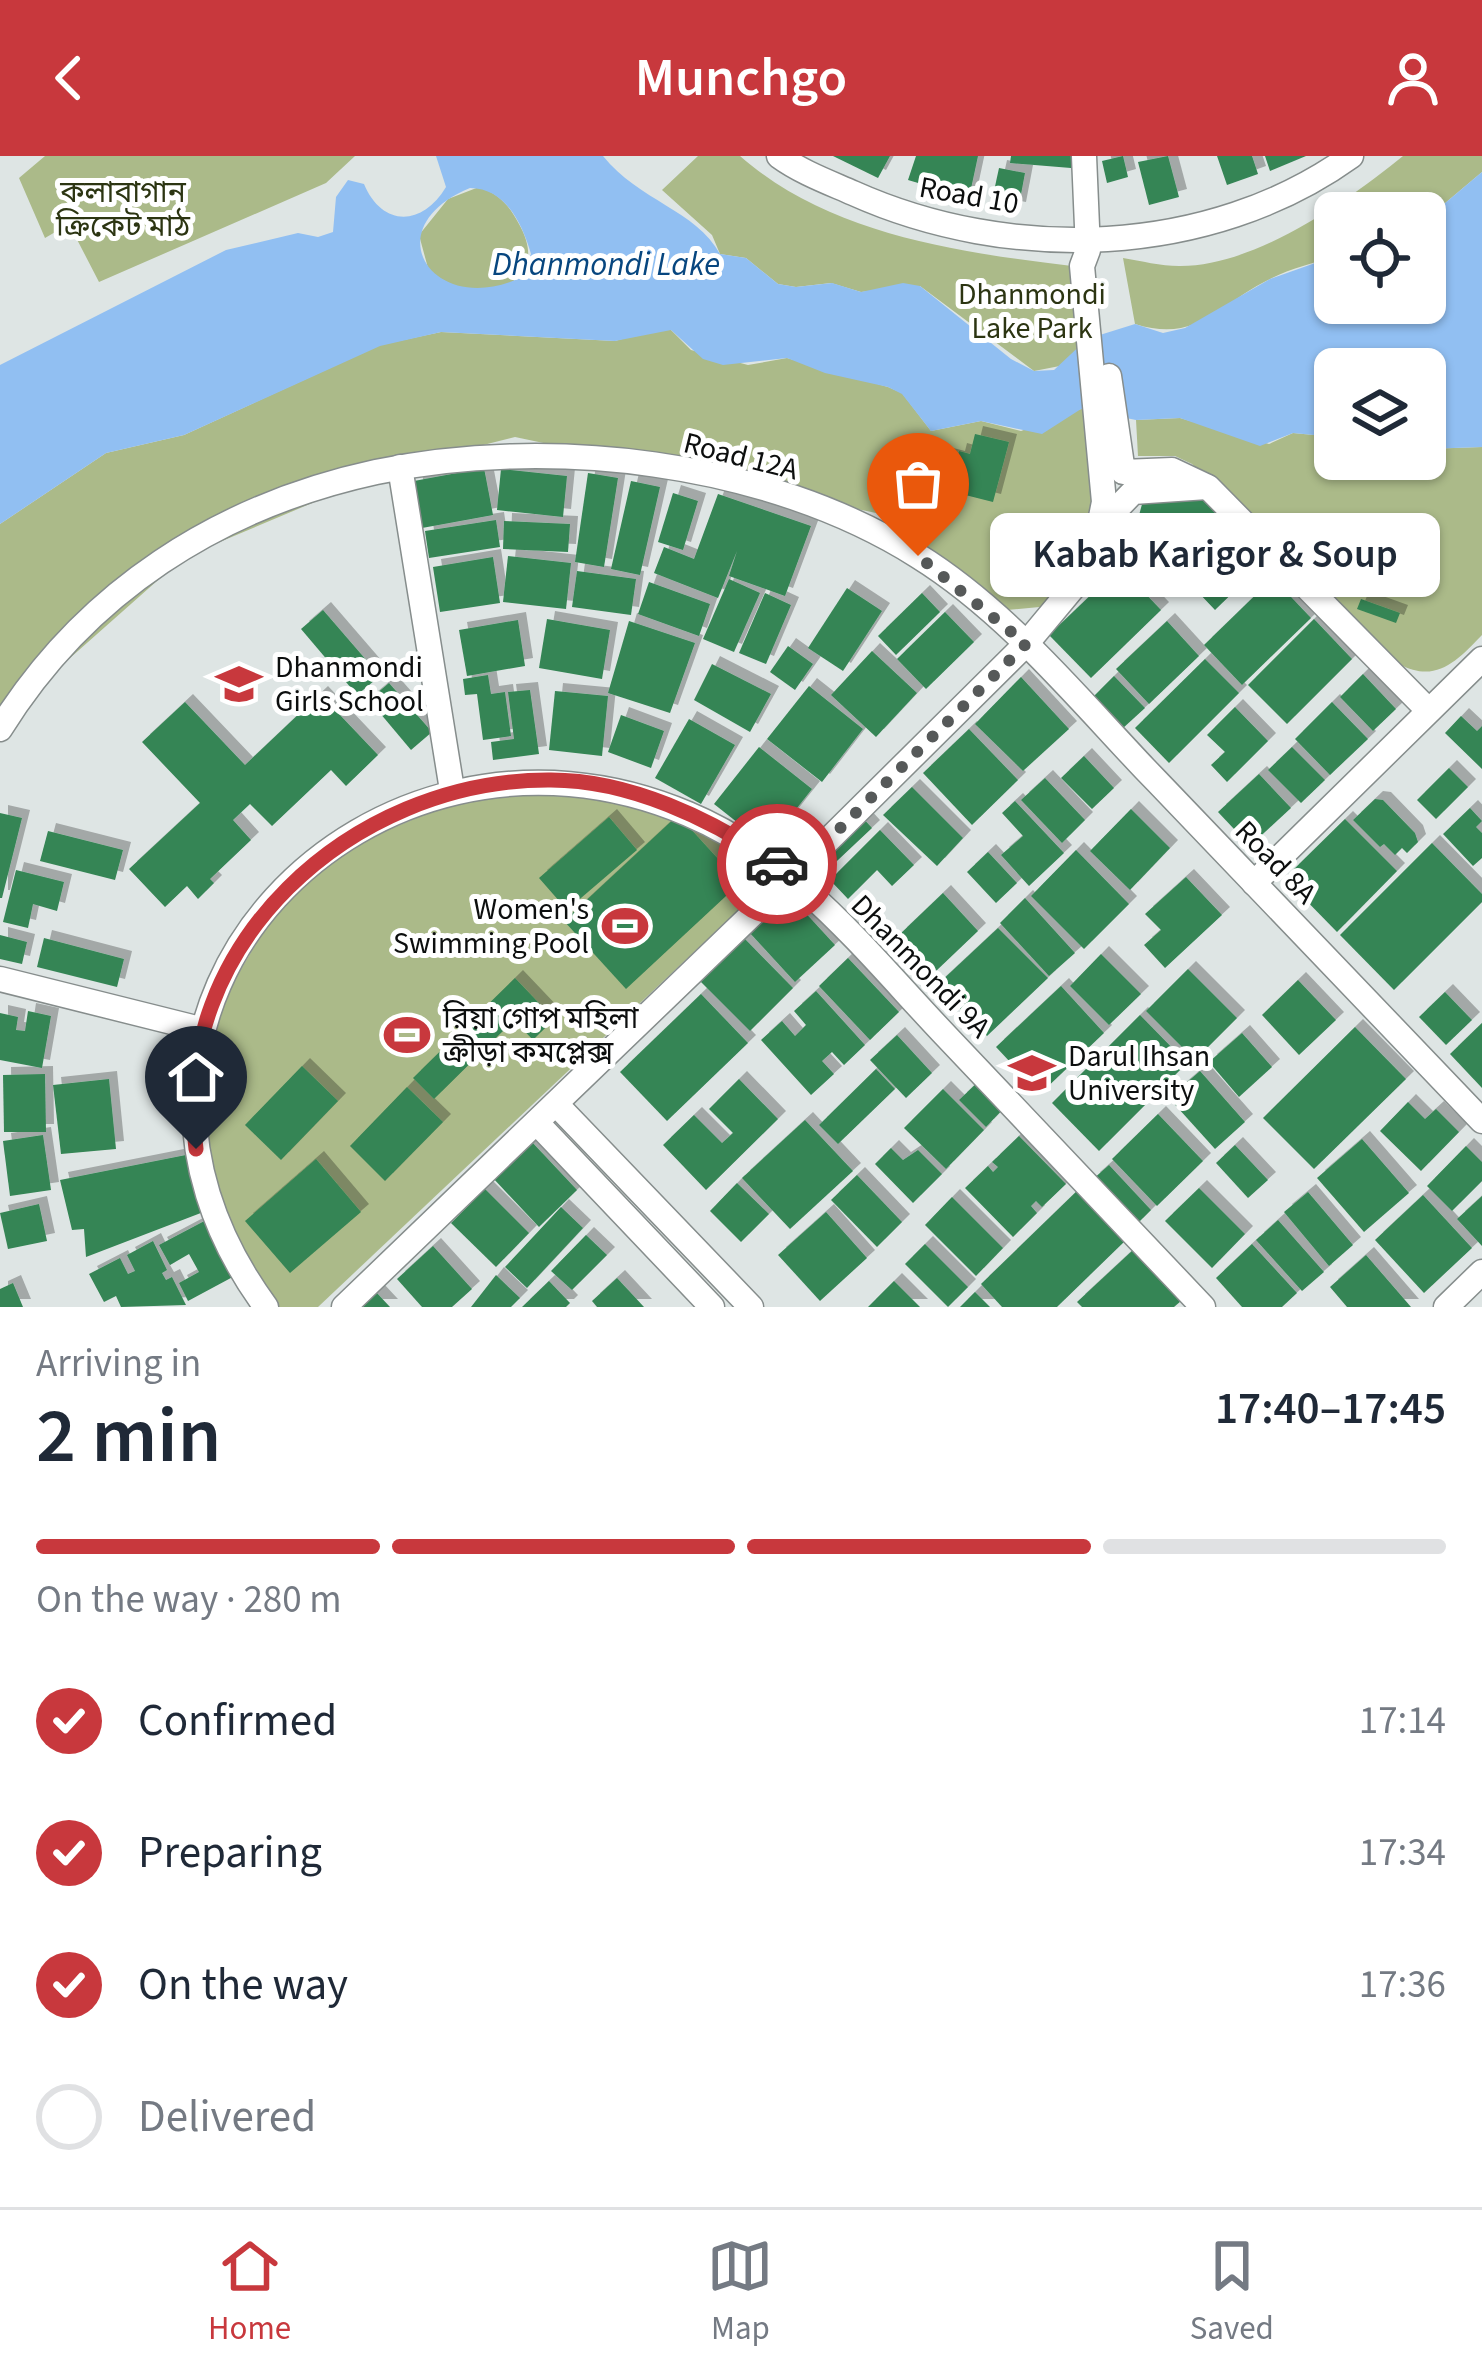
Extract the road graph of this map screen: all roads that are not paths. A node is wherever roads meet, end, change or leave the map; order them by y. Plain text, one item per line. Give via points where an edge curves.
1 (779, 156) edge
2 (1084, 156) edge
3 (1351, 156) edge
4 (1088, 256) junction
5 (400, 467) junction
6 (1111, 470) junction
7 (1208, 487) junction
8 (1103, 523) junction
9 (1026, 644) junction
10 (1482, 659) edge
11 (1428, 710) junction
12 (0, 729) edge
13 (452, 790) junction
14 (793, 875) junction
15 (1254, 883) junction
16 (0, 980) edge
17 (200, 1029) junction
18 (557, 1105) junction
19 (1482, 1121) edge
20 (537, 1123) junction
21 (1482, 1272) edge
22 (266, 1307) edge
23 (344, 1307) edge
24 (712, 1307) edge
25 (751, 1307) edge
26 (1203, 1307) edge
27 (1446, 1307) edge

1 - 4 street, Road 10 via 901,214
2 - 4 street
3 - 4 street, Road 10 via 1220,221
4 - 6 street
5 - 9 street, Road 12A via 484,454 596,458 801,501 918,556
5 - 12 street, Road 12A via 250,511 132,579 68,641
5 - 13 street
6 - 7 street via 1172,470
6 - 8 street
7 - 8 street via 1133,492
7 - 11 street
8 - 9 street via 1091,566
9 - 14 street
9 - 15 street, Road 8A
10 - 11 street
11 - 15 street
13 - 14 street, Dhanmondi 9A via 550,779 634,794 690,814
13 - 17 street, Dhanmondi 9A via 379,819 310,867 246,934
14 - 18 street
14 - 26 street, Dhanmondi 9A
15 - 19 street, Road 8A
16 - 17 street
17 - 22 street via 192,1117 203,1180 233,1257
18 - 20 street
18 - 25 street
20 - 23 street
20 - 24 street
21 - 27 street

